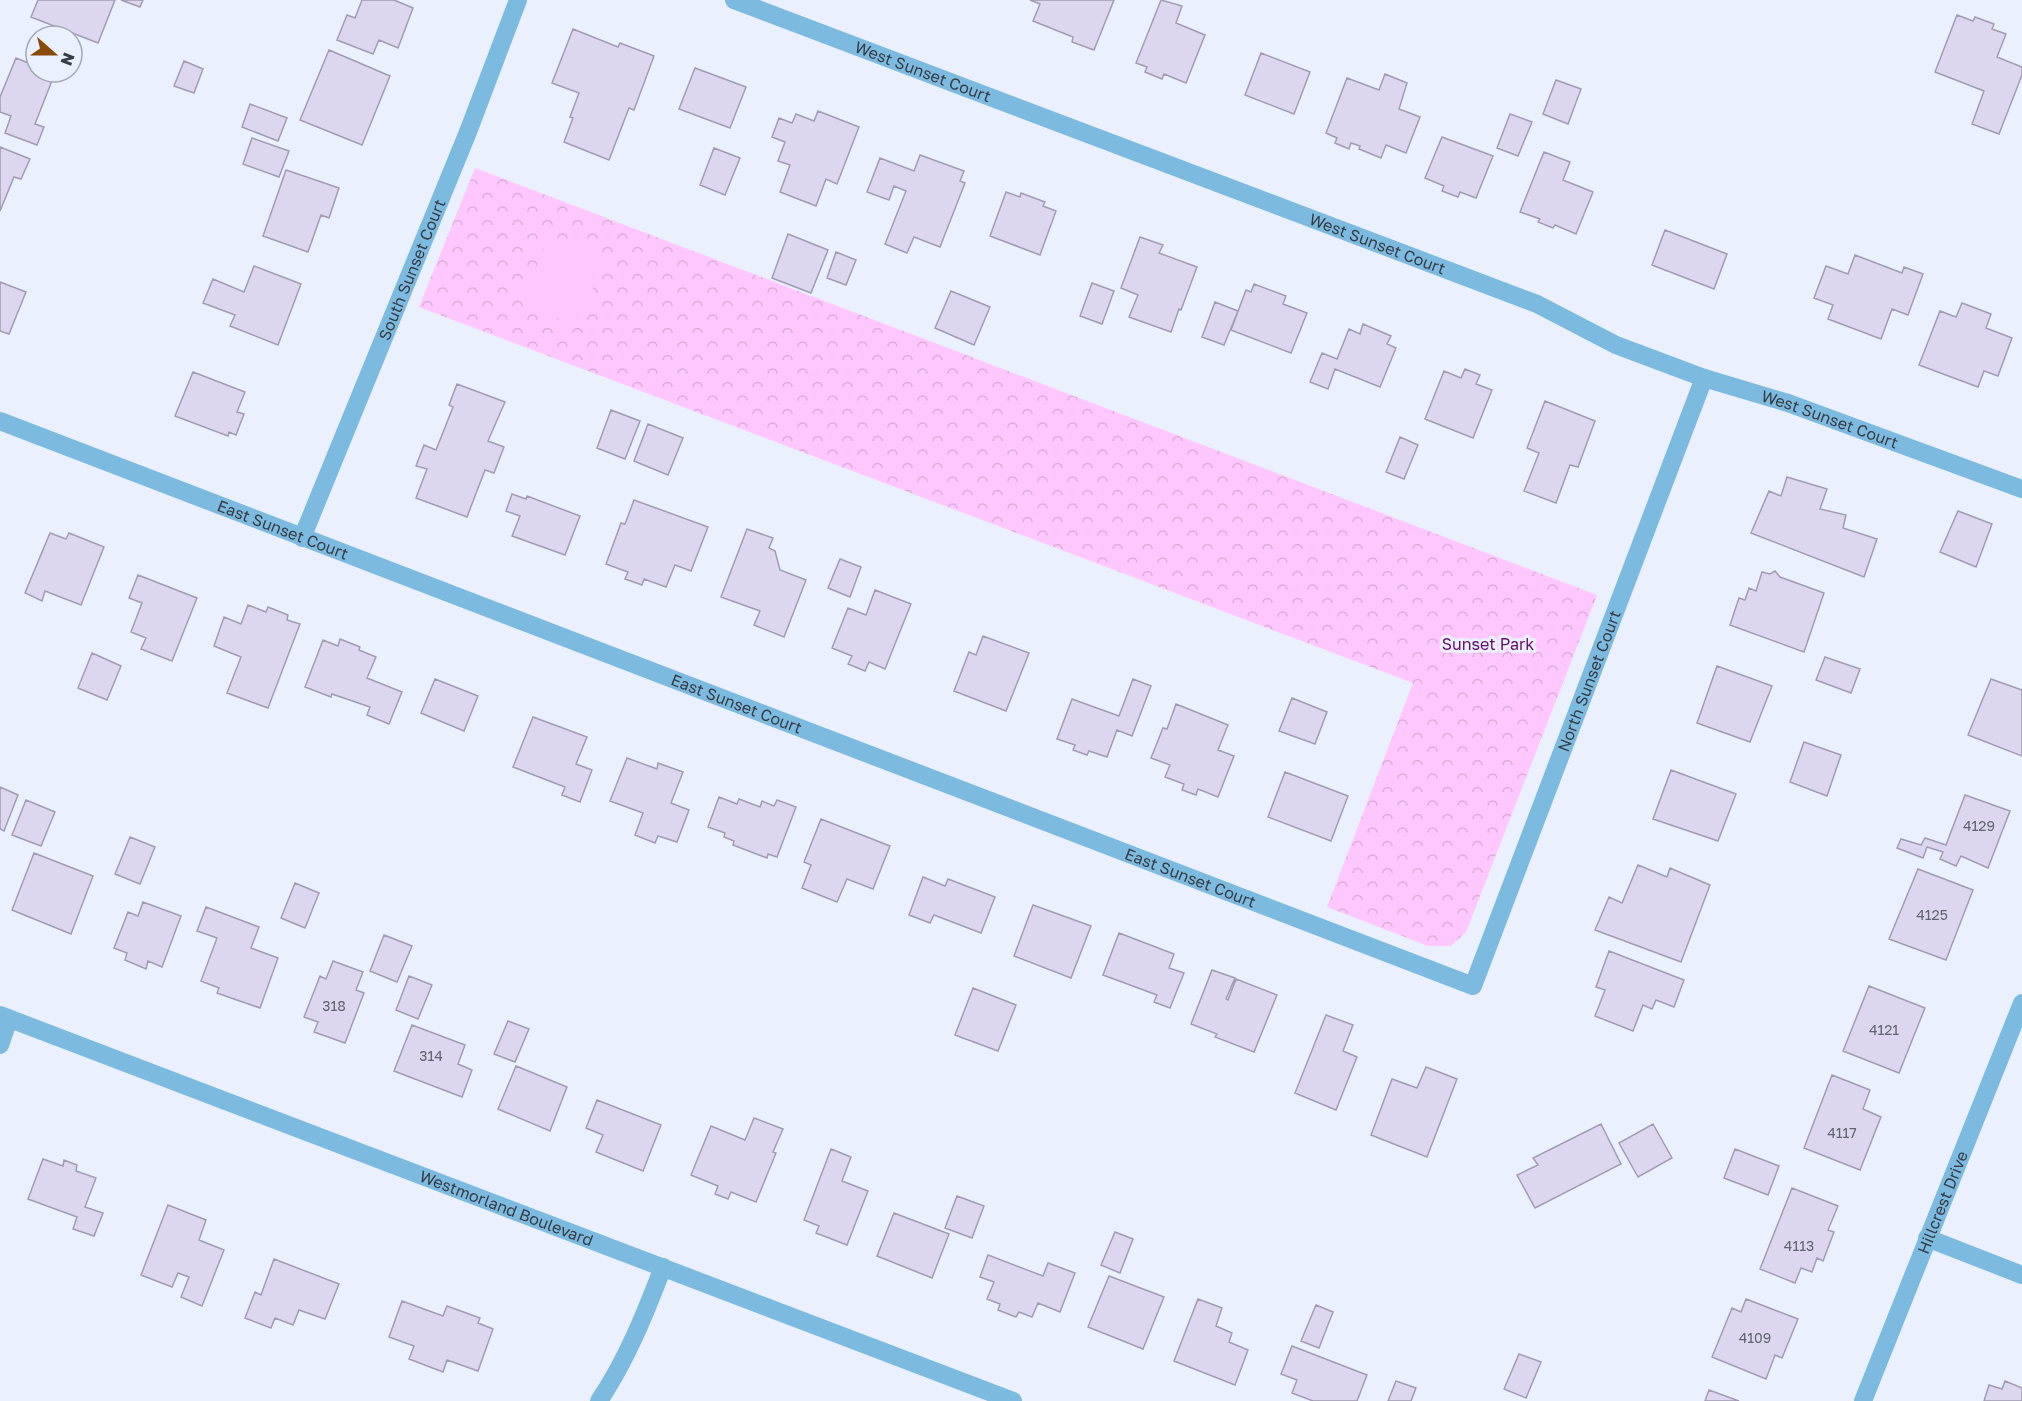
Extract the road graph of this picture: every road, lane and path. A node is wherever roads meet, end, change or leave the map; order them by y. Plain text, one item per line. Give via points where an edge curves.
1 (518, 0) edge
2 (734, 0) edge
3 (1704, 378) junction
4 (0, 421) edge
5 (2022, 489) edge
6 (302, 538) junction
7 (1473, 986) joint
8 (2022, 1003) edge
9 (5, 1017) edge
10 (0, 1045) edge
11 (1927, 1238) junction
12 (663, 1267) junction
13 (2022, 1275) edge
14 (599, 1401) edge
15 (1013, 1401) edge
16 (1863, 1401) edge

1 - 6 street, South Sunset Court
2 - 3 street, West Sunset Court via 1538,304 1616,345
3 - 5 street, West Sunset Court via 1788,403
3 - 7 street, North Sunset Court
4 - 6 street, East Sunset Court
6 - 7 street, East Sunset Court
8 - 11 street, Hillcrest Drive
9 - 10 street
9 - 12 street, Westmorland Boulevard
11 - 13 street
11 - 16 street, Hillcrest Drive
12 - 14 street via 642,1323
12 - 15 street, Westmorland Boulevard

